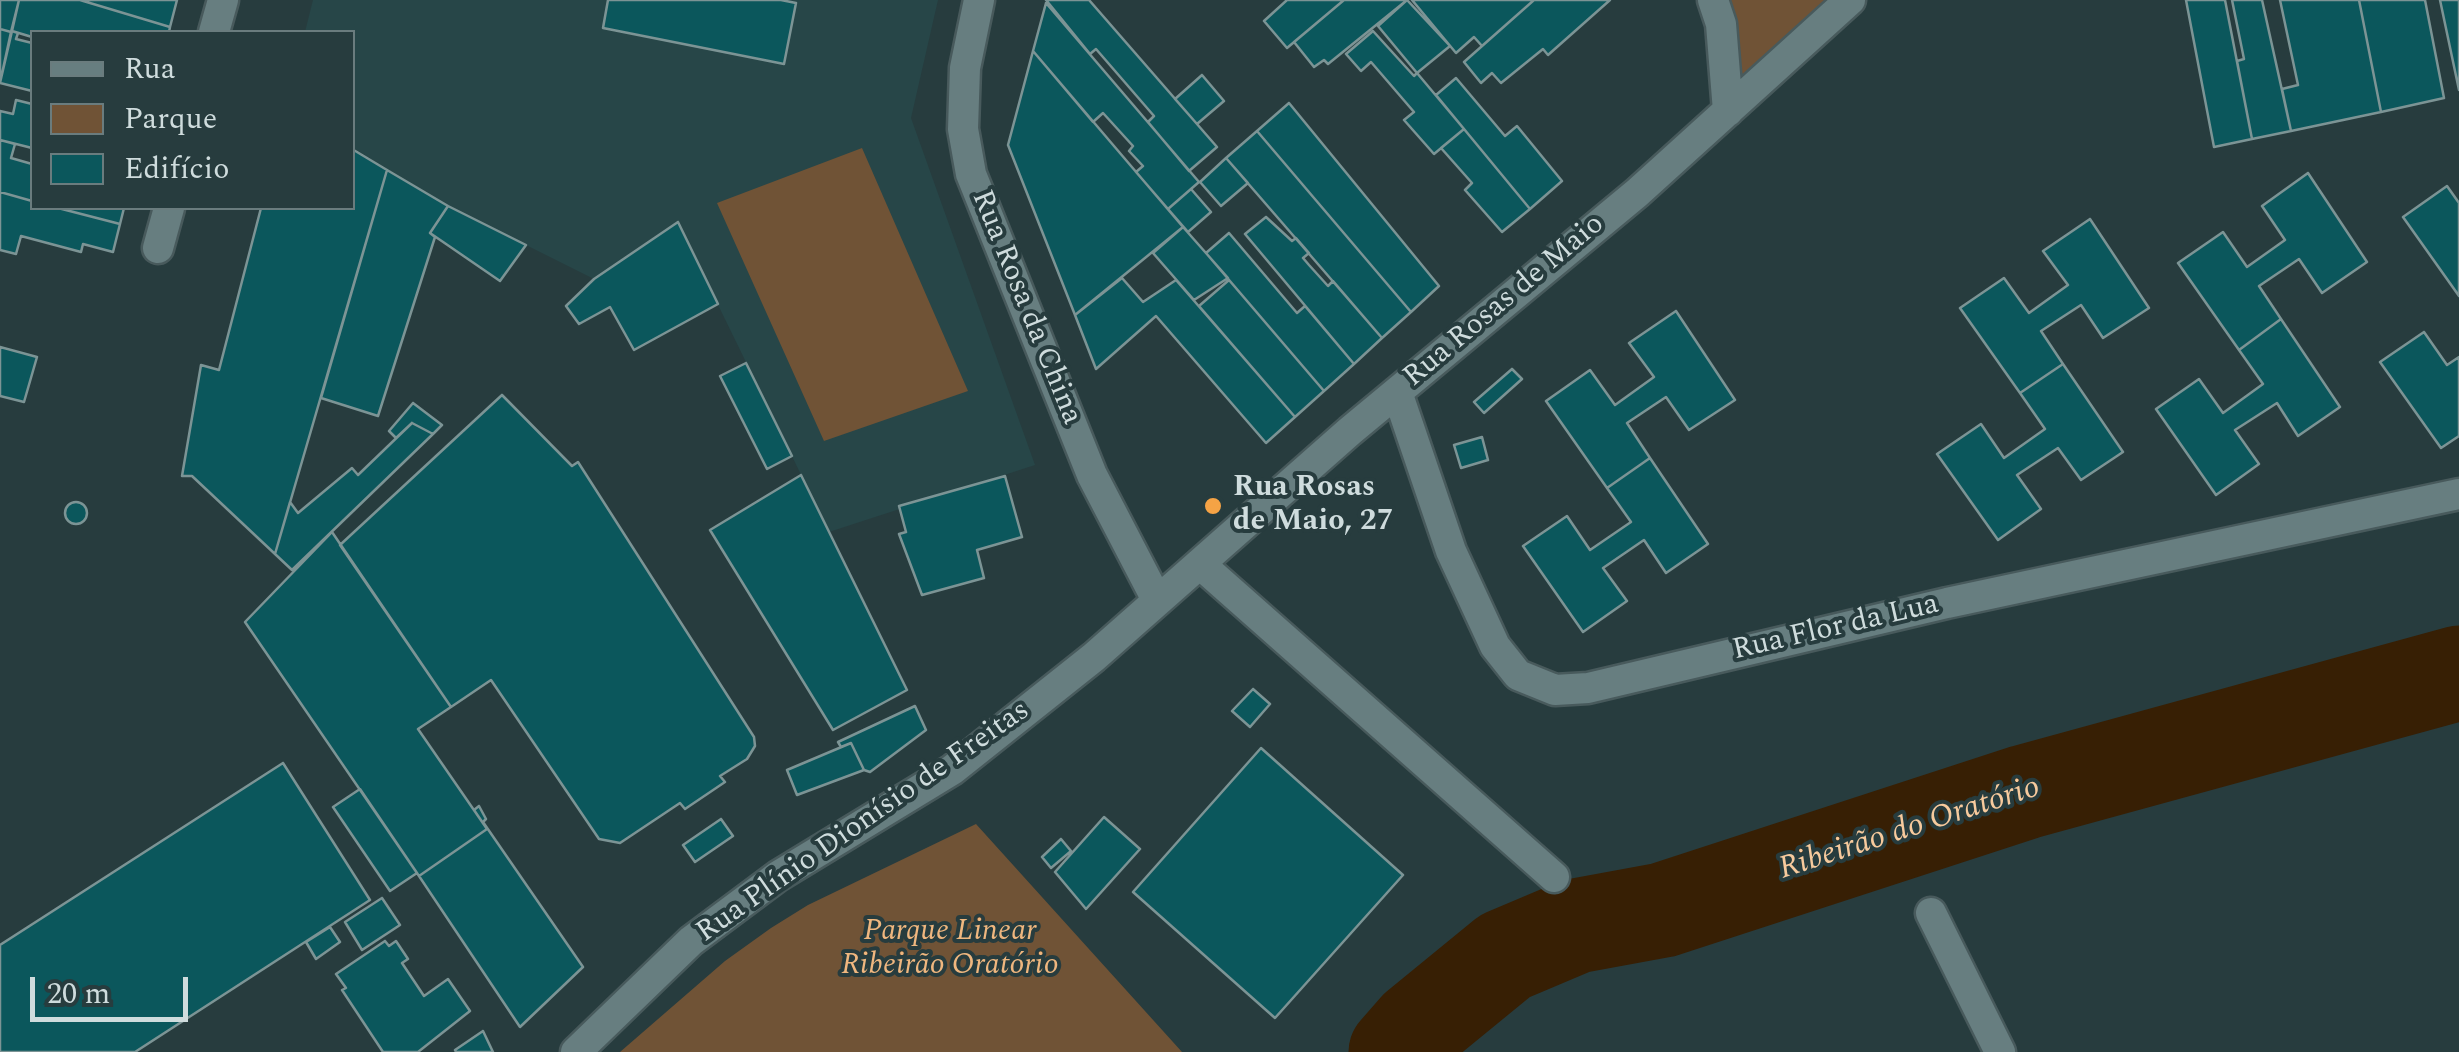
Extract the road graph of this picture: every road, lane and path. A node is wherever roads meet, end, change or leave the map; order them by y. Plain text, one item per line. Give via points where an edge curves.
1 (222, 0) edge
2 (980, 0) edge
3 (1713, 0) edge
4 (1850, 0) edge
5 (214, 30) edge
6 (1728, 111) junction
7 (168, 210) edge
8 (158, 248) dead end
9 (1398, 392) junction
10 (2459, 494) edge
11 (1200, 564) junction
12 (1157, 600) junction
13 (1554, 877) dead end
14 (1931, 913) dead end
15 (576, 1052) edge
16 (2000, 1052) edge

1 - 5 street
2 - 12 street, Rua Rosa da China via 965,68 970,174 1092,475
3 - 6 street
4 - 6 street, Rua Rosas de Maio
6 - 9 street, Rua Rosas de Maio
7 - 8 street
9 - 10 street, Rua Flor da Lua via 1451,552 1495,646 1518,675 1555,690 1588,688
9 - 11 street, Rua Rosas de Maio
11 - 12 street, Rua Rosas de Maio
11 - 13 street
12 - 15 street, Rua Plínio Dionísio de Freitas via 952,770 778,876 692,941
14 - 16 street

